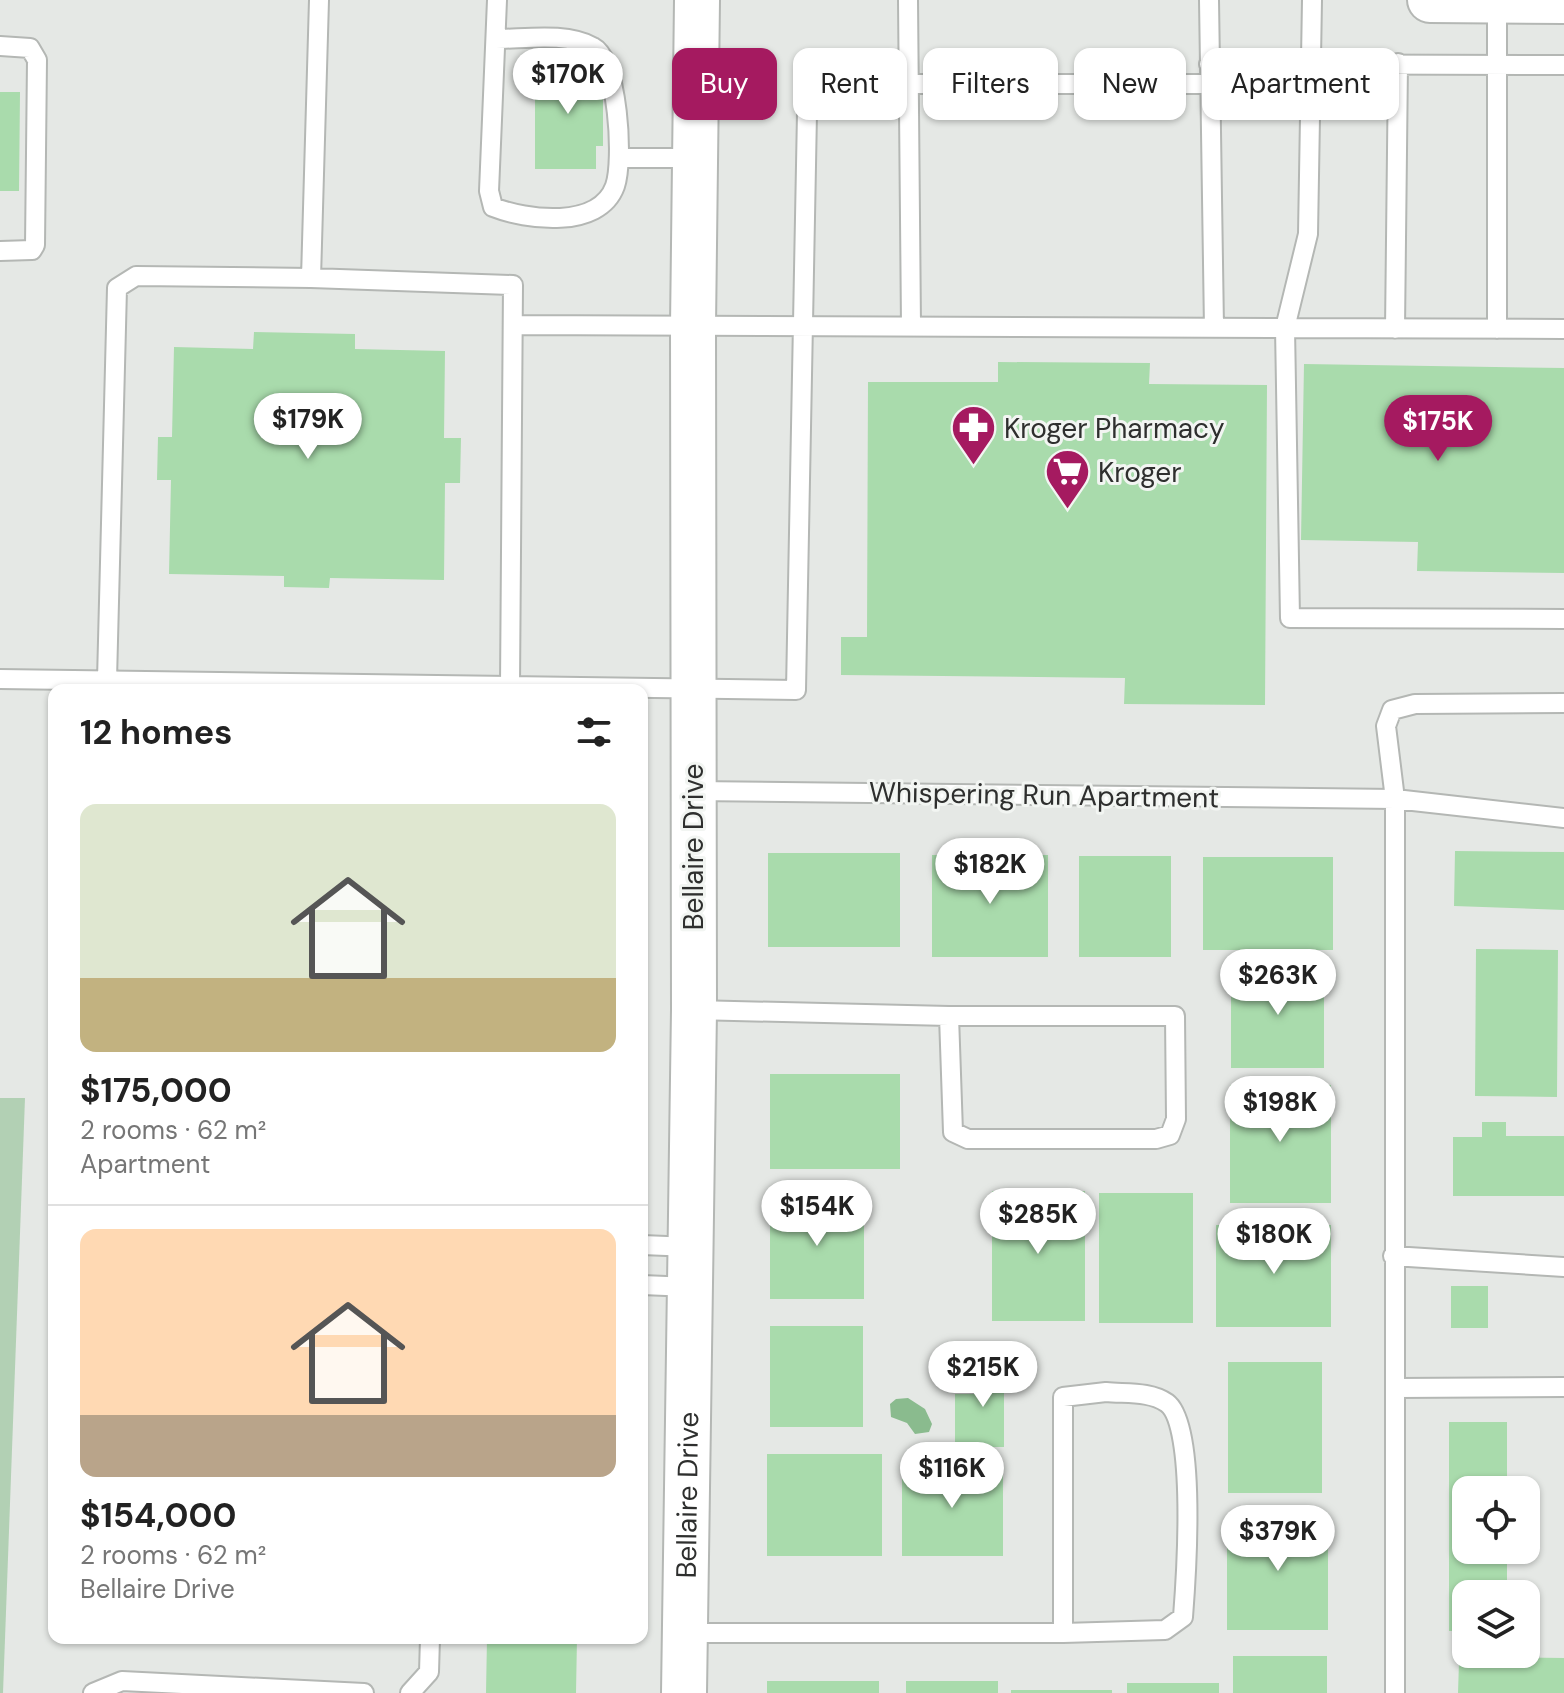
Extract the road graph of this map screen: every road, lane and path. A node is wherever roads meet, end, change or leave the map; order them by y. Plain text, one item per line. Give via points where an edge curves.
1 (319, 0) edge
2 (497, 0) edge
3 (697, 0) edge
4 (908, 0) edge
5 (1209, 0) edge
6 (1312, 0) edge
7 (1430, 0) edge
8 (1497, 1) edge
9 (1564, 1) edge
10 (496, 39) junction
11 (0, 46) edge
12 (1209, 48) edge
13 (1311, 48) edge
14 (1399, 63) edge
15 (1497, 64) junction
16 (1564, 65) edge
17 (1202, 84) edge
18 (909, 85) junction
19 (1211, 120) edge
20 (1310, 120) edge
21 (1397, 120) edge
22 (620, 158) junction
23 (696, 158) junction
24 (0, 251) edge
25 (311, 278) junction
26 (513, 325) junction
27 (803, 325) junction
28 (693, 326) junction
29 (911, 326) junction
30 (1214, 328) junction
31 (1285, 328) junction
32 (1395, 329) junction
33 (1497, 329) junction
34 (1564, 329) edge
35 (1564, 619) edge
36 (0, 679) edge
37 (107, 680) junction
38 (429, 684) edge
39 (510, 684) edge
40 (648, 687) edge
41 (693, 688) junction
42 (1564, 703) edge
43 (693, 791) junction
44 (1395, 799) junction
45 (1564, 818) edge
46 (694, 1010) junction
47 (949, 1016) junction
48 (648, 1248) edge
49 (1393, 1256) junction
50 (691, 1267) junction
51 (1564, 1267) edge
52 (648, 1283) edge
53 (1564, 1387) edge
54 (1397, 1388) junction
55 (685, 1633) junction
56 (1063, 1633) junction
57 (430, 1644) edge
58 (93, 1693) edge
59 (364, 1693) edge
60 (410, 1693) edge
61 (684, 1693) edge
62 (1395, 1693) edge

1 - 25 lane
2 - 10 lane
3 - 23 street, Bellaire Drive
4 - 18 lane
5 - 12 lane
6 - 13 lane
7 - 8 street
8 - 9 street
8 - 15 lane
10 - 22 lane via 567,39 602,53 611,80
10 - 22 lane via 489,191 493,207 511,215 566,217 594,209 614,189
11 - 24 lane via 30,48 37,60 35,245 32,250
14 - 15 lane
15 - 16 lane
15 - 33 lane
17 - 18 lane
18 - 27 lane via 827,84 814,92 807,113
18 - 29 lane
19 - 30 lane
20 - 31 lane via 1308,234
21 - 32 lane
22 - 23 lane
23 - 28 street, Bellaire Drive
25 - 26 lane via 513,285
25 - 37 lane via 136,276 117,288
26 - 28 lane
26 - 39 lane
27 - 28 lane
27 - 29 lane
27 - 41 lane via 796,690
28 - 41 street, Bellaire Drive
29 - 30 lane
30 - 31 lane
31 - 32 lane
31 - 35 lane via 1290,618
32 - 33 lane
33 - 34 lane
36 - 37 lane
37 - 38 lane
40 - 41 lane
41 - 43 street, Bellaire Drive
42 - 44 lane via 1415,704 1392,710 1386,726
43 - 44 lane, Whispering Run Apartment
43 - 46 street, Bellaire Drive
44 - 45 lane, Whispering Run Apartment
44 - 49 lane
46 - 47 lane
46 - 50 street, Bellaire Drive
47 - 47 lane via 953,1132 968,1139 1170,1135 1176,1119 1175,1016
48 - 50 lane
49 - 51 lane
49 - 54 lane
50 - 52 lane
50 - 55 street, Bellaire Drive
53 - 54 lane
54 - 62 lane
55 - 56 lane
55 - 61 street, Bellaire Drive
56 - 56 lane via 1165,1630 1183,1617 1187,1522 1180,1422 1169,1405 1152,1395 1106,1392 1063,1397
57 - 60 lane via 429,1672
58 - 59 lane via 122,1681

